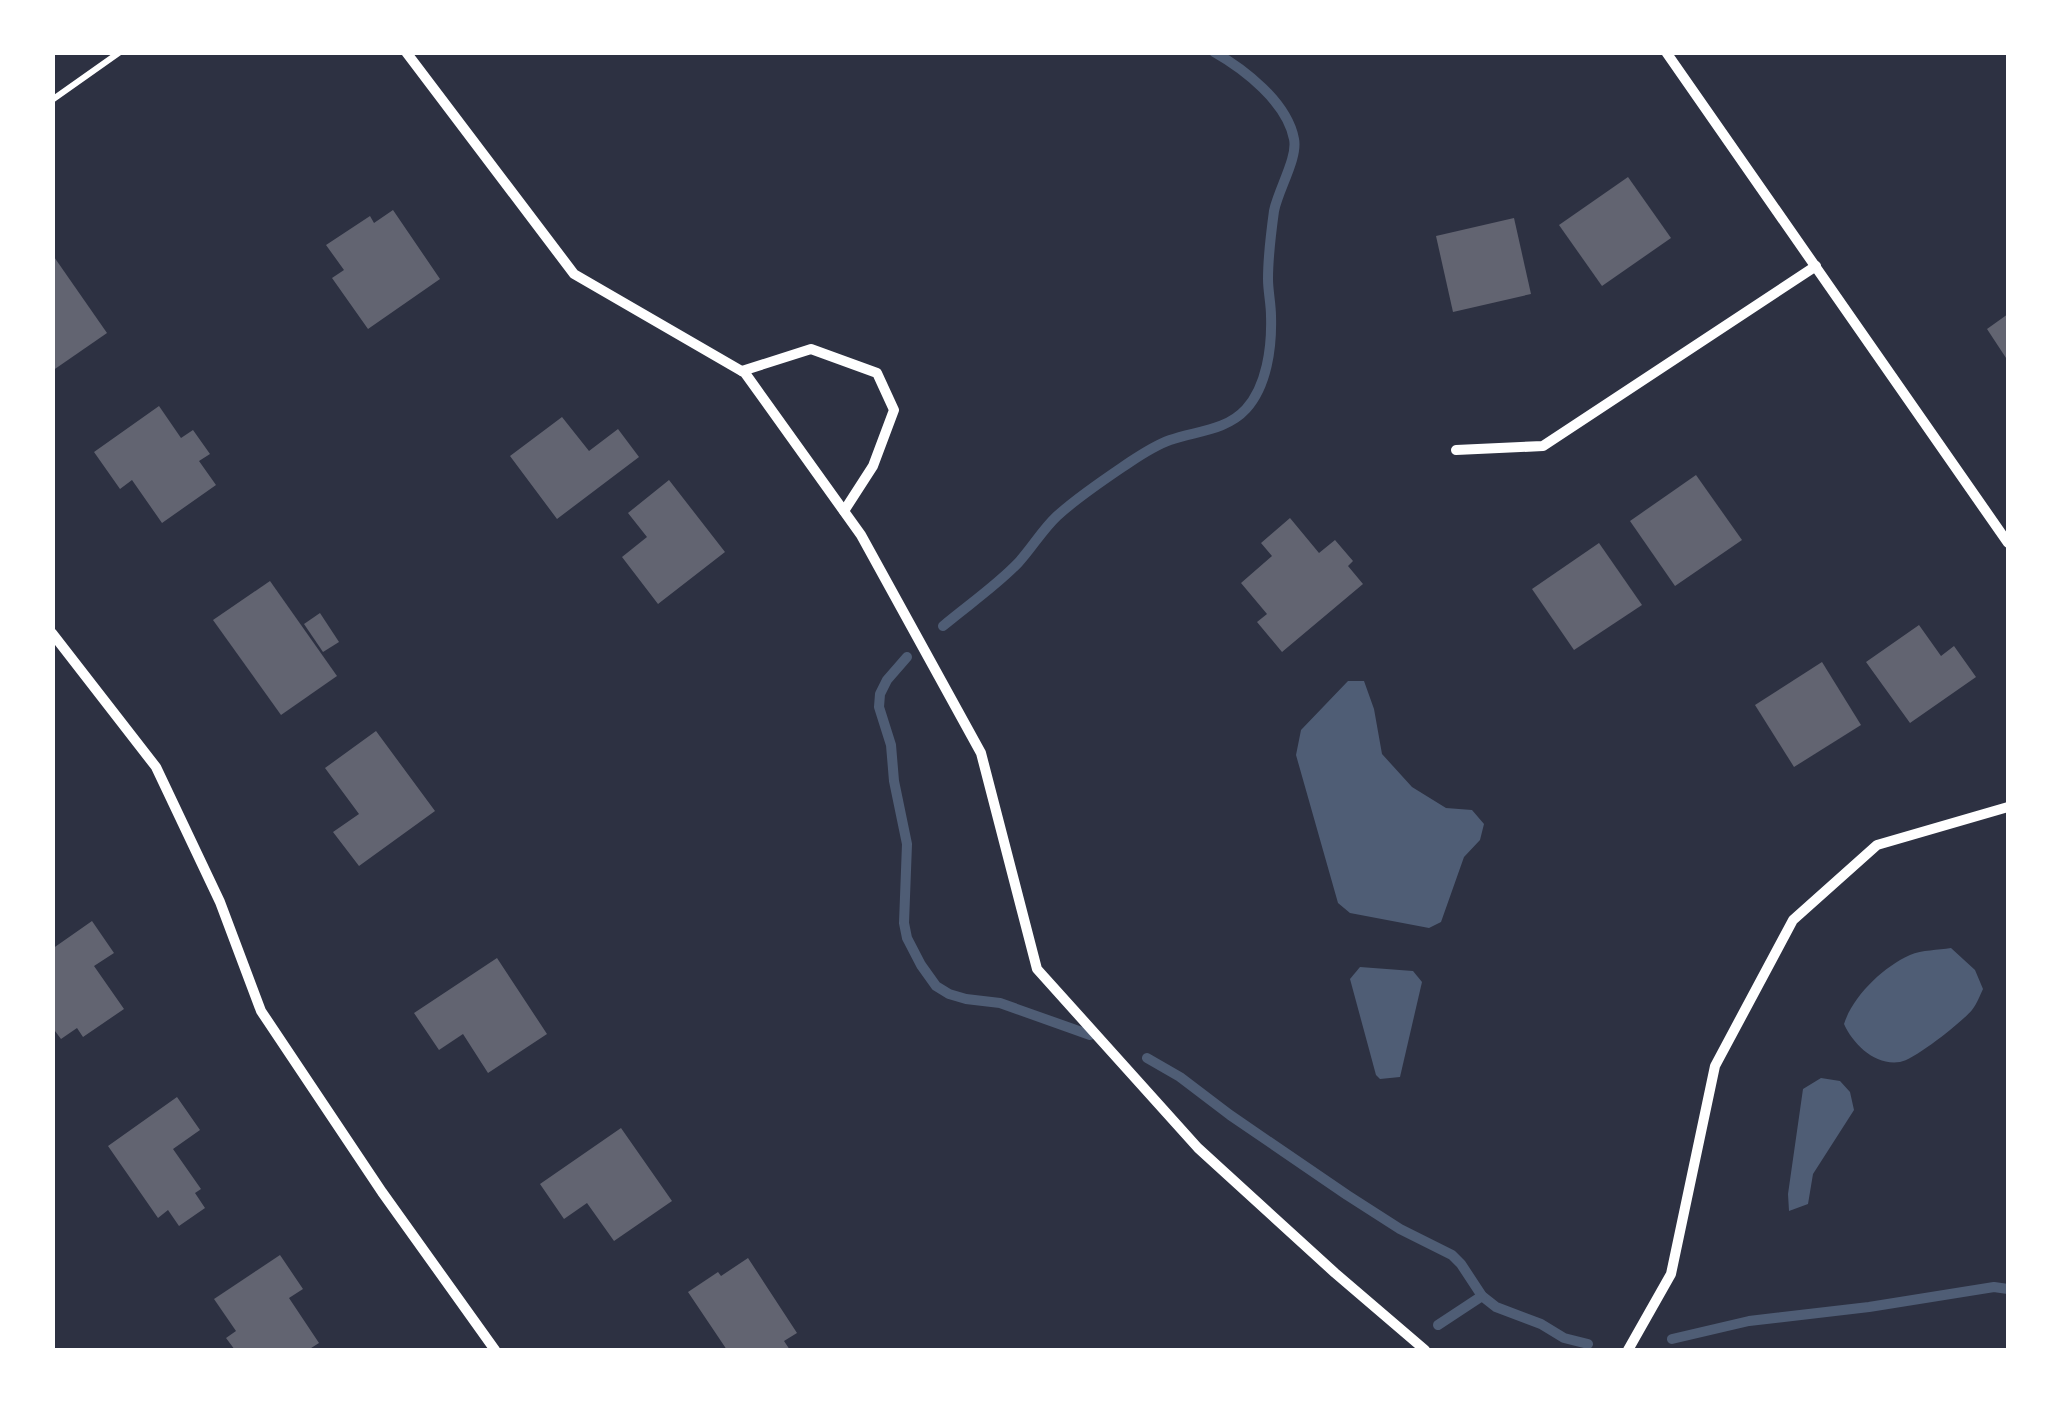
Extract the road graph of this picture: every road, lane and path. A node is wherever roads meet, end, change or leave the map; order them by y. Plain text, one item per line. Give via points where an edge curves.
1 (120, 52) edge
2 (406, 52) edge
3 (1666, 52) edge
4 (52, 100) edge
5 (1816, 266) junction
6 (742, 371) junction
7 (1456, 450) dead end
8 (844, 511) junction
9 (2008, 542) edge
10 (52, 633) edge
11 (2008, 807) edge
12 (495, 1350) edge
13 (1424, 1350) edge
14 (1628, 1350) edge

1 - 4 path
2 - 6 street via 574,274
3 - 5 street
5 - 7 street via 1543,446
5 - 9 street
6 - 8 street
6 - 8 street via 811,350 877,374 894,410 874,466
8 - 13 street via 982,753 1037,969 1198,1148
10 - 12 street via 156,767 220,902 261,1011
11 - 14 street via 1878,845 1793,920 1715,1066 1671,1274

